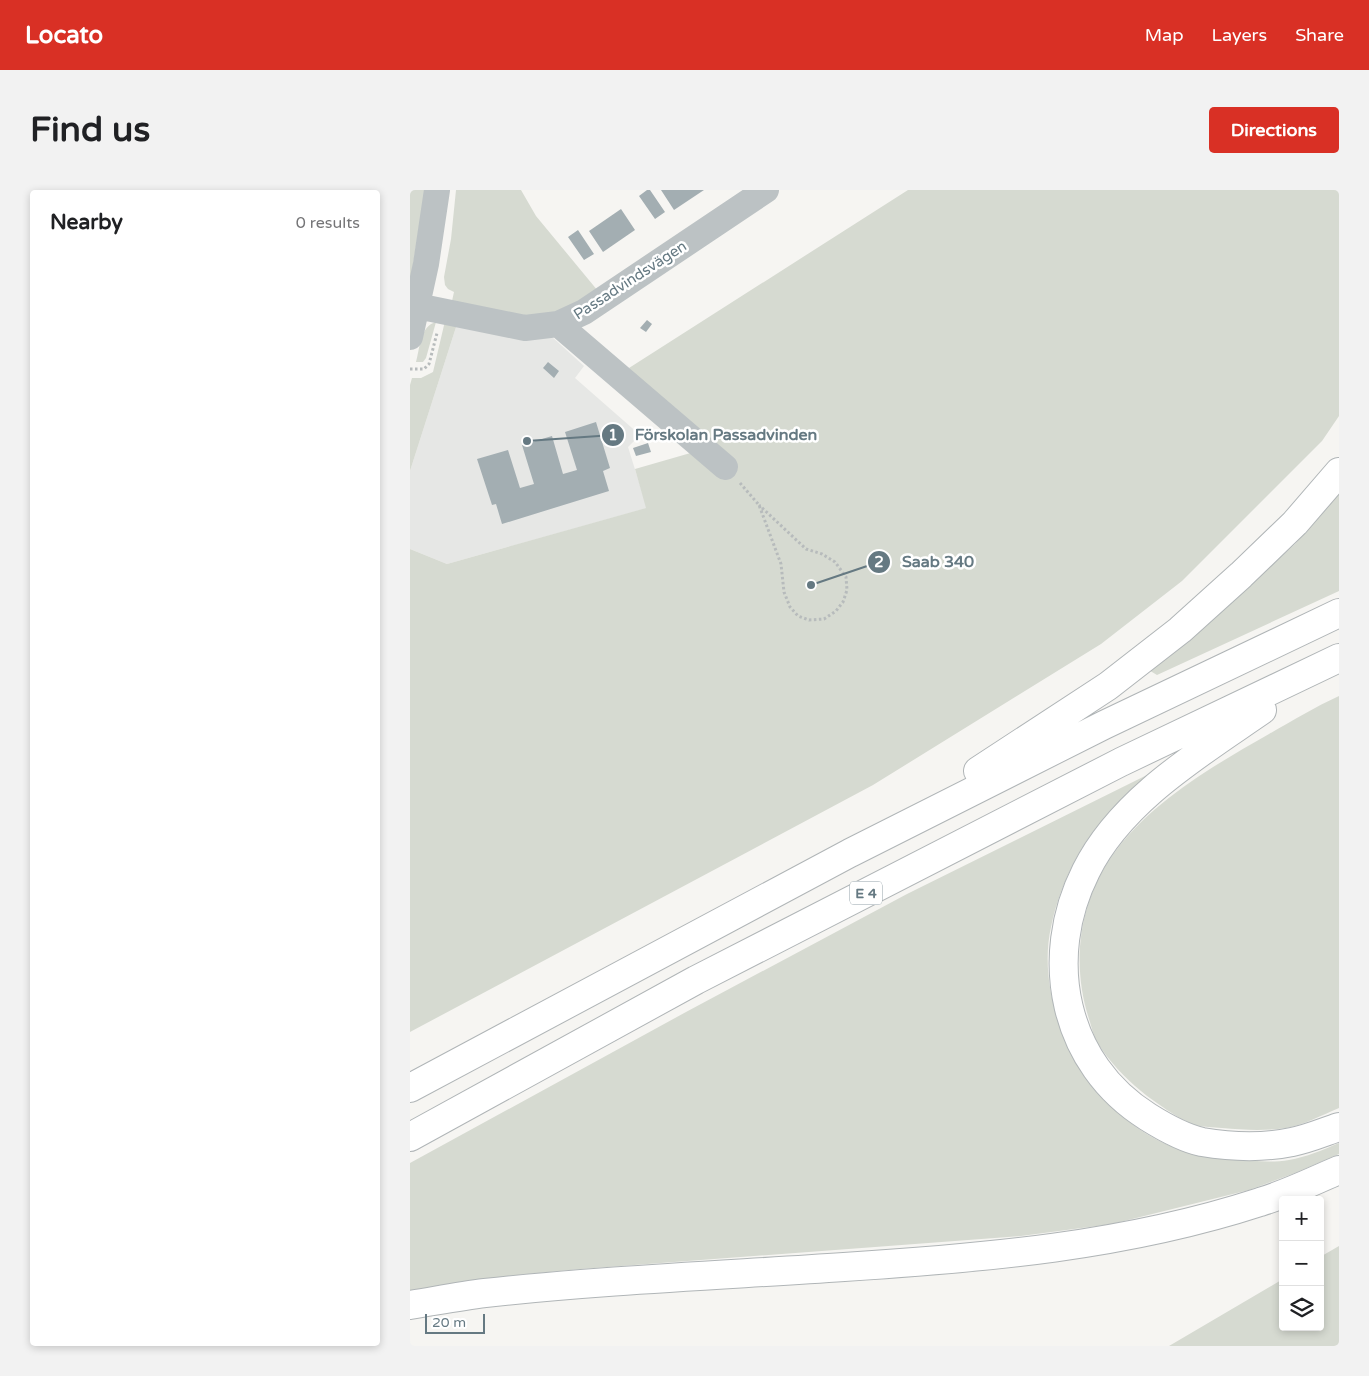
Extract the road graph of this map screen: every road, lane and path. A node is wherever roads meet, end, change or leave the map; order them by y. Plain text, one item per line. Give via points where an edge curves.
1 (437, 190) edge
2 (749, 195) edge
3 (417, 306) junction
4 (558, 324) junction
5 (410, 336) edge
6 (725, 467) joint
7 (1339, 472) edge
8 (760, 505) junction
9 (1339, 613) edge
10 (1335, 660) edge
11 (850, 853) junction
12 (410, 1088) edge
13 (1339, 1127) edge
14 (410, 1138) edge
15 (1339, 1170) edge
16 (410, 1305) edge

1 - 3 street
2 - 4 street, Passadvindsvägen via 584,312
3 - 4 street, Passadvindsvägen via 525,328
3 - 5 street
4 - 6 street
6 - 8 path
7 - 11 highway via 1295,523 1180,630 1108,686 1045,729
8 - 8 path via 806,549 835,562 846,577 847,590 836,611 824,618 809,620 798,616 790,607 784,592 781,564
9 - 11 highway via 1104,725
10 - 13 highway via 1192,758 1135,806 1114,829 1097,851 1074,896 1062,963 1076,1032 1097,1069 1117,1094 1166,1129 1200,1141 1247,1147 1293,1142
10 - 14 highway, E 4 via 1121,762 696,980
11 - 12 highway
15 - 16 highway via 1262,1202 1155,1231 1090,1243 924,1262 557,1286

